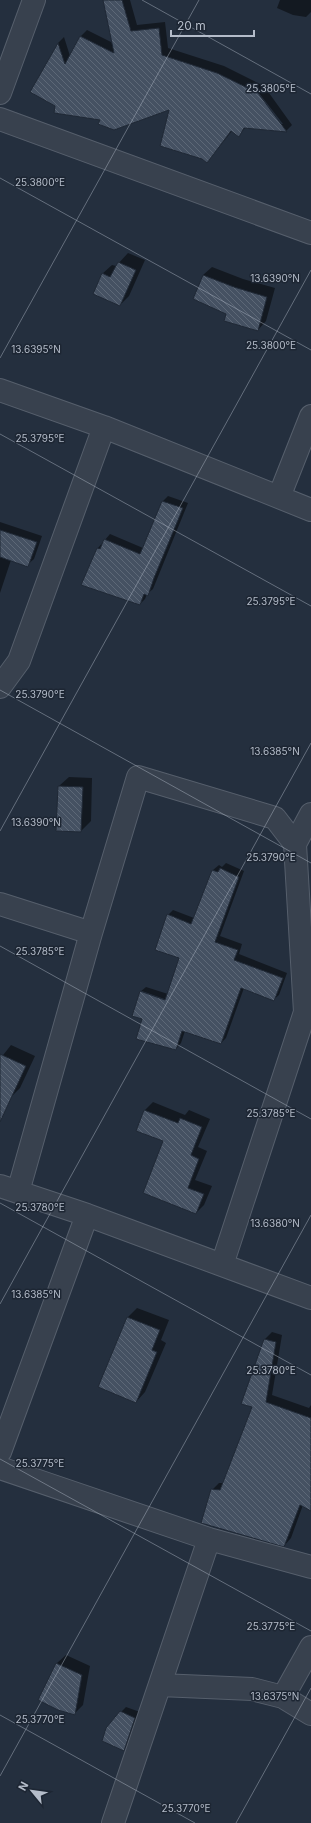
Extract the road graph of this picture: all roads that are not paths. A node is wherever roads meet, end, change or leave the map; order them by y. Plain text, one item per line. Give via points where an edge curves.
1 (34, 0) edge
2 (0, 93) edge
3 (0, 119) edge
4 (311, 233) edge
5 (0, 390) edge
6 (311, 416) edge
7 (104, 427) junction
8 (279, 497) junction
9 (311, 510) edge
10 (0, 687) edge
11 (311, 814) edge
12 (295, 844) junction
13 (0, 904) edge
14 (91, 933) junction
15 (308, 1013) edge
16 (9, 1189) edge
17 (87, 1215) junction
18 (222, 1265) junction
19 (311, 1298) edge
20 (0, 1452) edge
21 (0, 1468) edge
22 (209, 1539) junction
23 (311, 1567) edge
24 (311, 1647) edge
25 (160, 1685) junction
26 (283, 1697) junction
27 (311, 1714) edge
28 (112, 1823) edge

1 - 2 street
3 - 4 street
5 - 7 street
6 - 8 street
7 - 8 street
7 - 10 street via 18,661
8 - 9 street
11 - 12 street
12 - 14 street via 275,818 138,777
12 - 15 street
13 - 14 street
14 - 16 street
15 - 18 street
16 - 17 street
17 - 18 street
17 - 20 street
18 - 19 street
21 - 22 street
22 - 23 street
22 - 25 street
24 - 26 street
25 - 26 street via 245,1688
25 - 28 street
26 - 27 street

